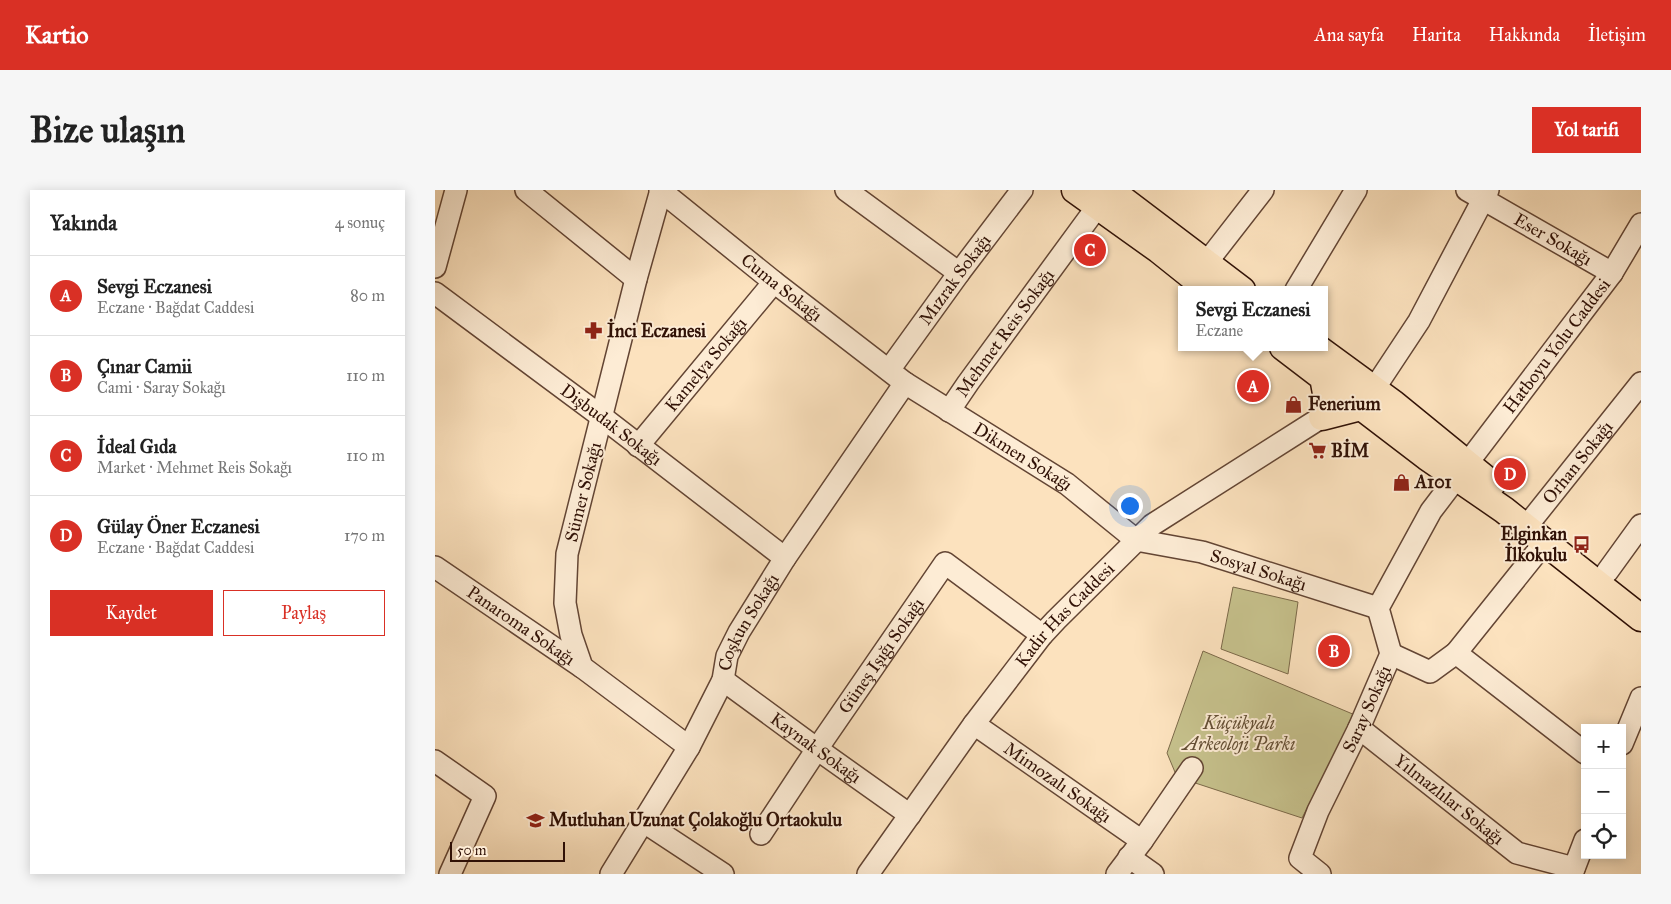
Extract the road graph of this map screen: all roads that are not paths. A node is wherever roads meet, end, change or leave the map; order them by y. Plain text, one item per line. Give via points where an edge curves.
1 (456, 190) edge
2 (526, 190) edge
3 (661, 190) edge
4 (846, 190) edge
5 (1023, 190) edge
6 (1075, 190) edge
7 (1263, 190) edge
8 (1356, 190) edge
9 (1479, 193) edge
10 (1119, 198) edge
11 (442, 208) edge
12 (1640, 227) edge
13 (1207, 262) junction
14 (435, 267) edge
15 (959, 273) junction
16 (1612, 273) junction
17 (637, 279) junction
18 (774, 282) junction
19 (1204, 286) edge
20 (1236, 286) edge
21 (1299, 286) edge
22 (435, 293) edge
23 (1288, 351) edge
24 (1320, 351) edge
25 (897, 376) junction
26 (1323, 377) junction
27 (1641, 383) edge
28 (1367, 398) junction
29 (949, 411) junction
30 (602, 417) junction
31 (1322, 417) junction
32 (638, 446) junction
33 (1462, 471) junction
34 (1534, 517) junction
35 (1641, 525) edge
36 (1136, 540) junction
37 (1545, 542) junction
38 (785, 558) junction
39 (435, 567) edge
40 (1607, 572) junction
41 (1641, 599) edge
42 (1378, 608) junction
43 (1641, 618) edge
44 (1042, 635) junction
45 (1456, 653) junction
46 (1391, 654) junction
47 (582, 667) junction
48 (723, 680) junction
49 (1641, 698) edge
50 (975, 724) junction
51 (1359, 728) junction
52 (1626, 734) edge
53 (689, 747) junction
54 (817, 749) junction
55 (1581, 750) edge
56 (435, 760) edge
57 (1192, 768) dead end
58 (910, 814) junction
59 (644, 822) junction
60 (761, 834) dead end
61 (1136, 849) junction
62 (1581, 850) edge
63 (1573, 871) edge
64 (450, 874) edge
65 (611, 874) edge
66 (723, 874) edge
67 (868, 874) edge
68 (1117, 874) edge
69 (1153, 874) edge
70 (1319, 874) edge

1 - 11 street
2 - 17 street
3 - 17 street, Sümer Sokağı
3 - 18 street, Cuma Sokağı
4 - 15 street
5 - 15 street, Mızrak Sokağı
6 - 10 main road
7 - 13 street
8 - 21 street
9 - 16 street, Eser Sokağı
9 - 28 street via 1419,322
10 - 13 main road
10 - 19 main road via 1159,250
10 - 29 street, Mehmet Reis Sokağı via 968,383
11 - 14 street
12 - 16 street, Hatboyu Yolu Caddesi
13 - 20 main road
15 - 25 street, Mızrak Sokağı
16 - 33 street, Hatboyu Yolu Caddesi
17 - 30 street, Sümer Sokağı
18 - 25 street, Cuma Sokağı
18 - 32 street, Kamelya Sokağı
22 - 30 street, Dişbudak Sokağı
23 - 26 main road
24 - 28 main road
25 - 29 street, Dikmen Sokağı
25 - 38 street, Coşkun Sokağı
26 - 28 main road
26 - 31 main road via 1327,399
27 - 34 street, Orhan Sokağı
28 - 31 main road
28 - 33 main road
29 - 36 street, Dikmen Sokağı via 1067,484
30 - 32 street, Dişbudak Sokağı
30 - 47 street, Sümer Sokağı via 567,554 565,603
31 - 36 street, Kadir Has Caddesi via 1152,524
32 - 38 street, Dişbudak Sokağı
33 - 34 main road
33 - 37 main road
33 - 42 street via 1431,511
34 - 40 main road
35 - 40 street
36 - 42 street, Sosyal Sokağı via 1202,552
36 - 44 street, Kadir Has Caddesi
37 - 43 main road
37 - 45 street
38 - 48 street, Coşkun Sokağı via 739,632 727,656
39 - 47 street, Panaroma Sokağı
40 - 41 main road
42 - 46 street, Saray Sokağı
44 - 50 street, Kadir Has Caddesi
44 - 54 street, Güneş Işığı Sokağı via 945,563
45 - 46 street via 1430,672
45 - 55 street
46 - 51 street, Saray Sokağı
47 - 53 street
48 - 53 street, Coşkun Sokağı
48 - 54 street, Kaynak Sokağı
49 - 52 street
50 - 58 street, Kadir Has Caddesi
50 - 61 street, Mimozalı Sokağı
51 - 63 street, Yılmazlılar Sokağı via 1517,853
51 - 70 street, Saray Sokağı via 1318,811 1300,858
53 - 59 street, Coşkun Sokağı
54 - 58 street, Kaynak Sokağı
54 - 60 street, Güneş Işığı Sokağı
56 - 64 street via 485,796
57 - 61 street
58 - 67 street, Kadir Has Caddesi
59 - 65 street, Coşkun Sokağı
59 - 66 street
61 - 68 street
61 - 69 street, Mimozalı Sokağı
62 - 63 street

